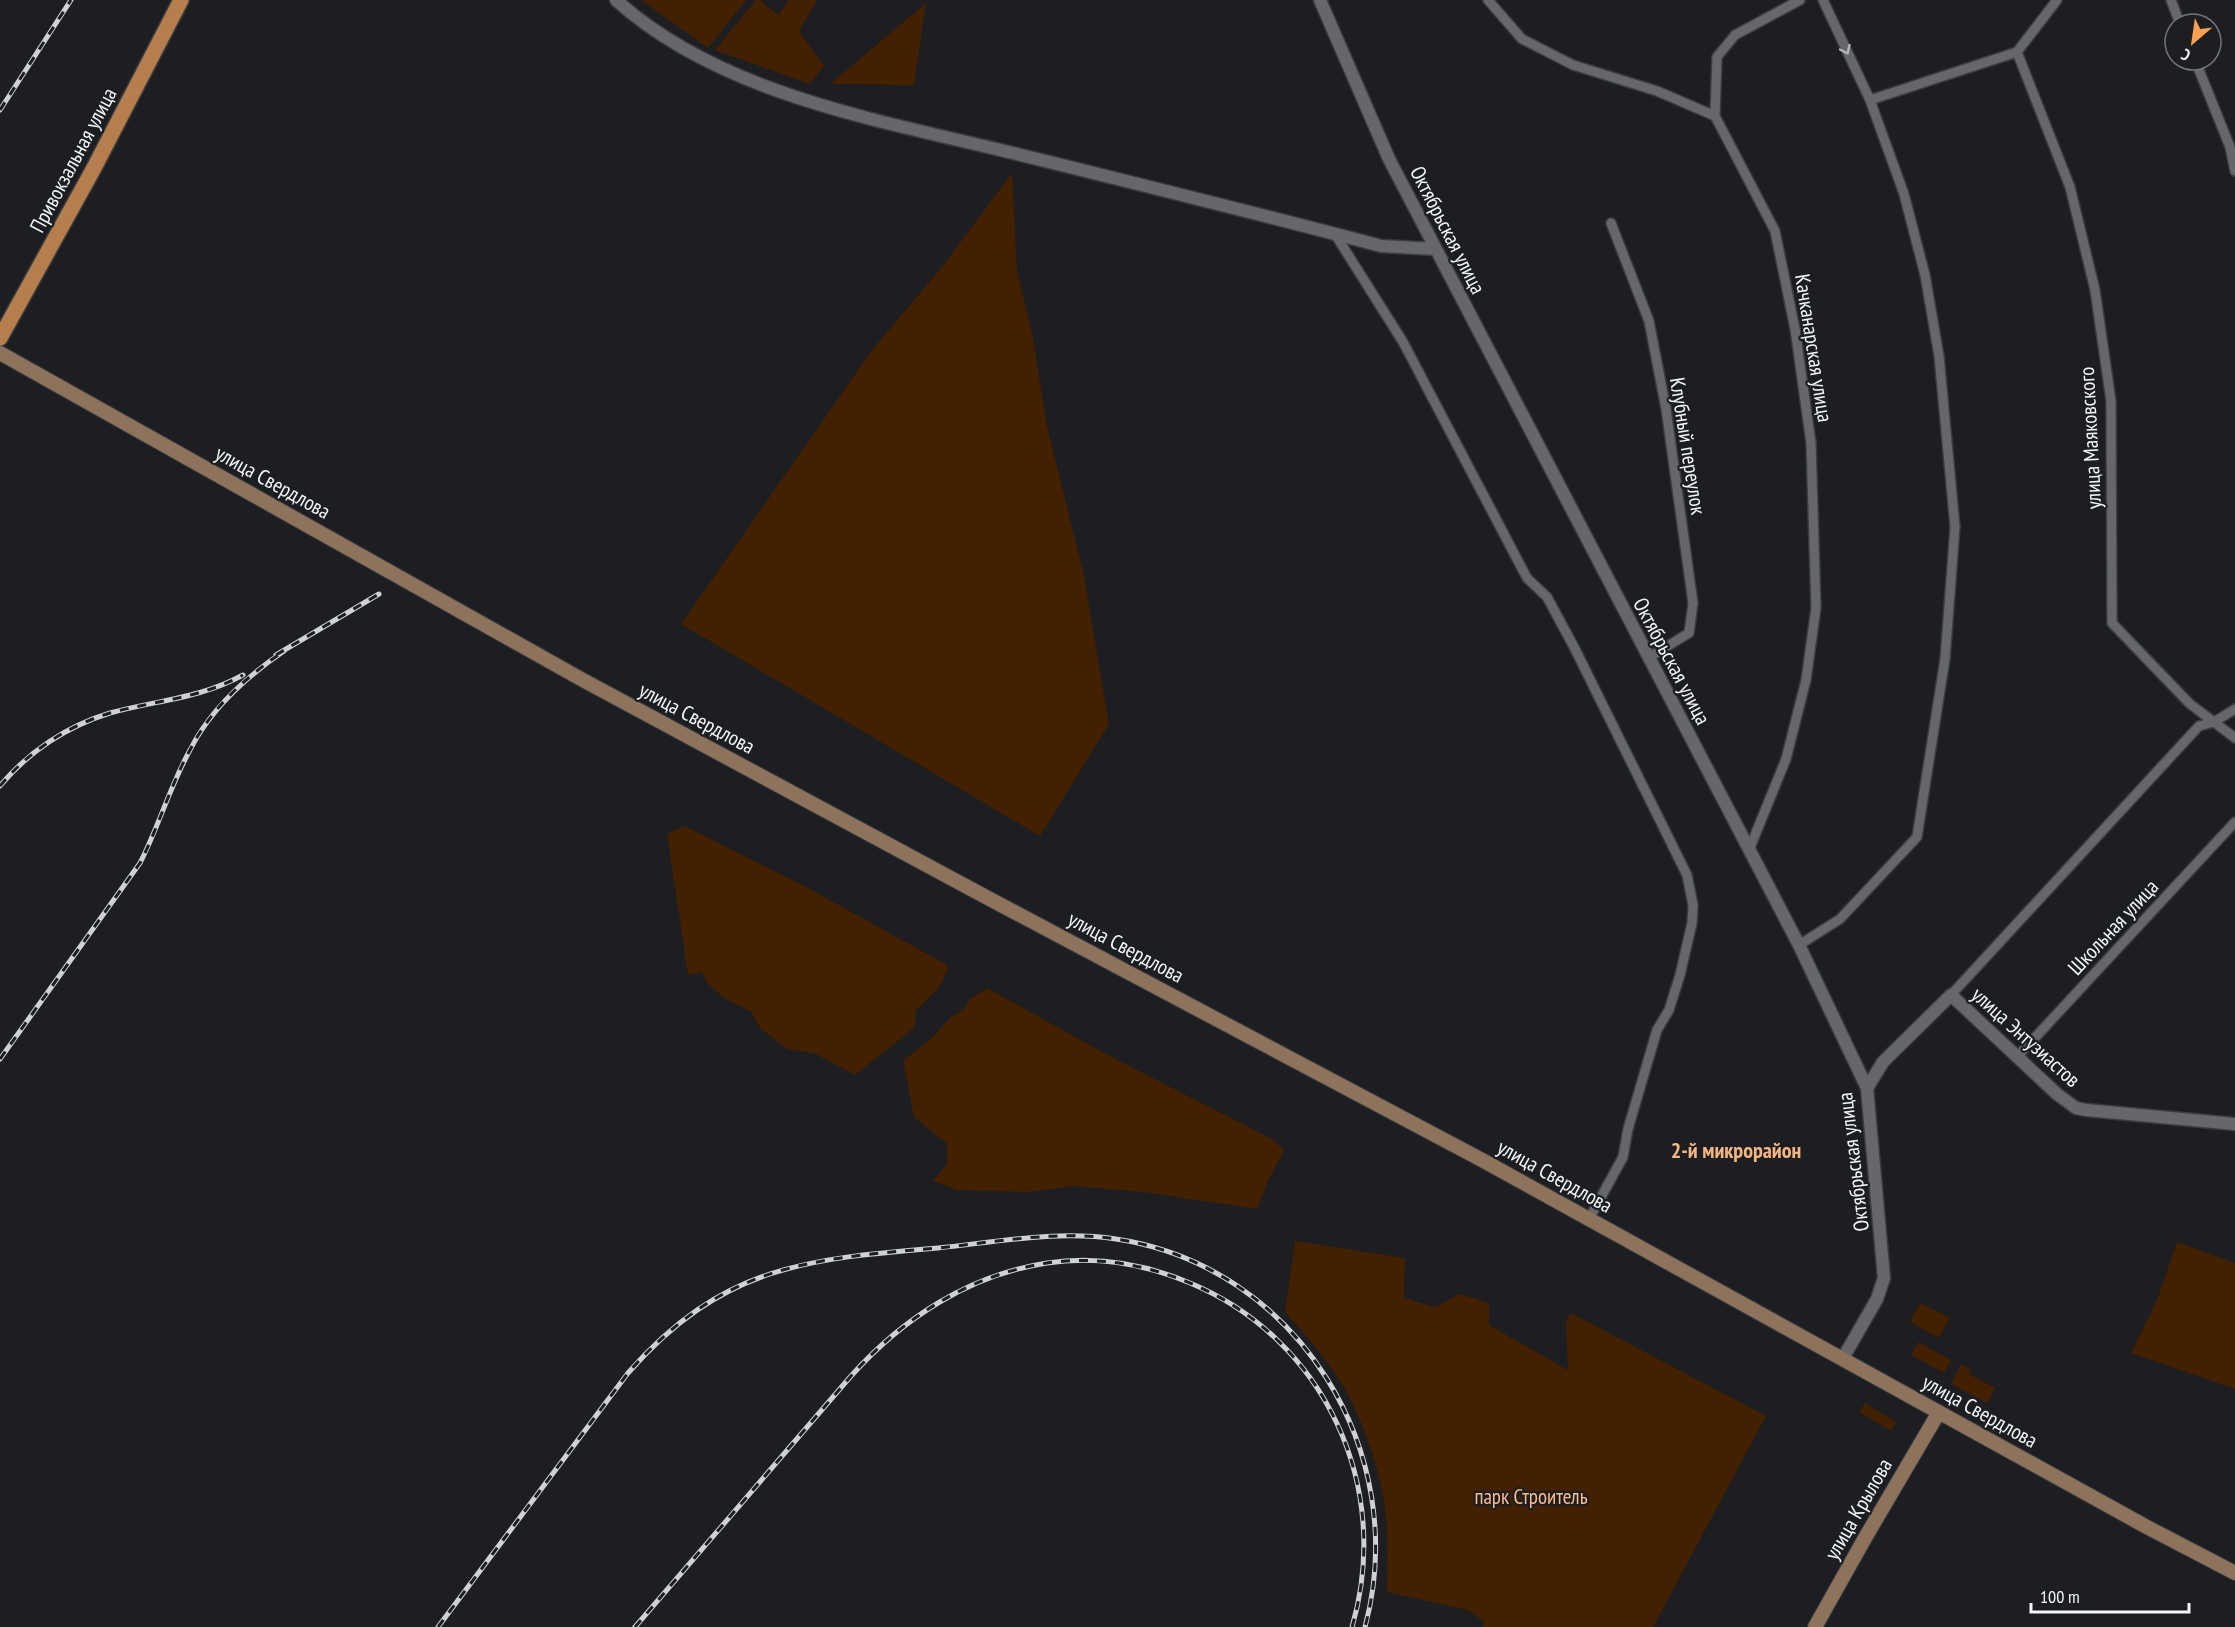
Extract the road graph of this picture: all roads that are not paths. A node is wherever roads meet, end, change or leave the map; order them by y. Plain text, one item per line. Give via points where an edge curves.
1 (181, 0) edge
2 (616, 0) edge
3 (1320, 0) edge
4 (1488, 0) edge
5 (1800, 0) edge
6 (1823, 0) edge
7 (2057, 0) edge
8 (2018, 52) junction
9 (2200, 72) edge
10 (1870, 100) junction
11 (1715, 116) junction
12 (2235, 171) edge
13 (1611, 223) dead end
14 (1335, 234) junction
15 (1435, 249) junction
16 (0, 338) edge
17 (0, 353) edge
18 (1648, 658) junction
19 (2235, 709) edge
20 (2214, 722) junction
21 (2235, 738) edge
22 (2235, 822) edge
23 (1749, 850) junction
24 (1799, 945) junction
25 (1951, 995) junction
26 (2017, 1057) junction
27 (1867, 1088) junction
28 (2235, 1124) edge
29 (1589, 1219) junction
30 (1843, 1358) junction
31 (1939, 1412) junction
32 (2235, 1573) edge
33 (1815, 1627) edge

1 - 16 main road, Привокзальная улица
2 - 14 street via 680,47 730,74 823,105
3 - 15 street, Октябрьская улица via 1389,159
4 - 11 street via 1522,39 1573,64 1657,91
5 - 11 street via 1735,34 1717,57
6 -> 10 street
7 - 8 street
8 - 10 street
8 - 20 street, улица Маяковского via 2070,187 2095,290 2111,401 2112,623 2190,704
9 - 12 street via 2230,147
10 - 24 street via 1904,194 1925,275 1939,356 1955,527 1945,660 1917,837 1840,919
11 - 23 street, Качканарская улица via 1775,231 1795,329 1811,443 1816,608 1806,680 1786,759
13 - 18 street, Клубный переулок via 1648,321 1666,409 1693,603 1689,633
14 - 15 street via 1381,246
14 - 29 street via 1403,342 1527,578 1552,607 1687,875 1692,922 1680,975 1669,1010 1657,1030 1623,1157
15 - 18 street, Октябрьская улица
17 - 29 main road, улица Свердлова via 591,685
18 - 23 street, Октябрьская улица
19 - 20 street
20 - 21 street, улица Маяковского
20 - 25 street via 2199,726
22 - 26 street, Школьная улица
23 - 24 street, Октябрьская улица
24 - 27 street, Октябрьская улица
25 - 26 street, улица Энтузиастов
25 - 27 street, улица Энтузиастов via 1883,1062
26 - 28 street, улица Энтузиастов via 2076,1108
27 - 30 street, Октябрьская улица via 1884,1278 1877,1299
29 - 30 main road, улица Свердлова
30 - 31 main road, улица Свердлова
31 - 32 main road, улица Свердлова
31 - 33 main road, улица Крылова

